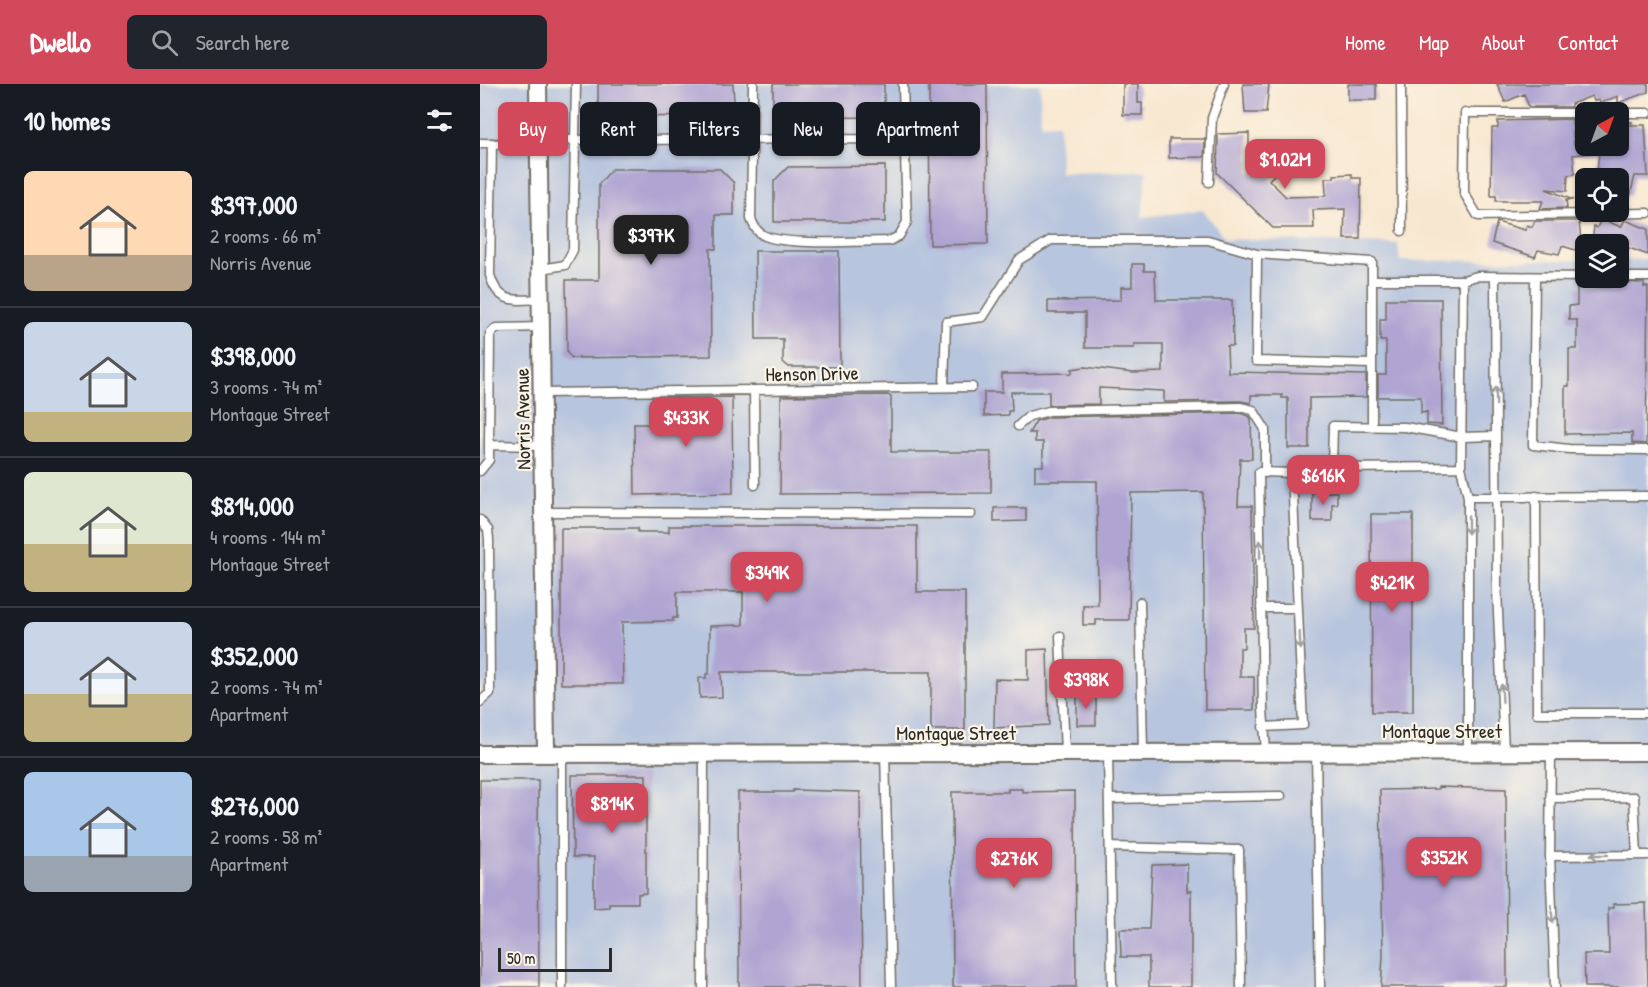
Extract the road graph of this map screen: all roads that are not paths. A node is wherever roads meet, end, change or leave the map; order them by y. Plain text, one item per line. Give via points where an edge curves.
1 (538, 84) edge
2 (576, 84) edge
3 (753, 84) edge
4 (903, 84) edge
5 (1224, 84) edge
6 (1401, 84) edge
7 (538, 102) edge
8 (753, 102) edge
9 (903, 102) edge
10 (1575, 113) edge
11 (1629, 113) edge
12 (1648, 113) edge
13 (575, 140) junction
14 (856, 140) edge
15 (568, 141) edge
16 (669, 141) edge
17 (760, 141) edge
18 (480, 143) edge
19 (492, 144) junction
20 (498, 144) edge
21 (539, 156) edge
22 (753, 156) edge
23 (903, 156) edge
24 (1209, 182) dead end
25 (1648, 213) edge
26 (1402, 231) dead end
27 (1257, 254) junction
28 (541, 269) junction
29 (1495, 277) junction
30 (1535, 277) junction
31 (1575, 277) edge
32 (1629, 277) edge
33 (1648, 277) edge
34 (1372, 280) junction
35 (1463, 280) junction
36 (542, 299) junction
37 (542, 327) junction
38 (1372, 364) junction
39 (944, 387) junction
40 (972, 387) dead end
41 (754, 390) junction
42 (543, 393) junction
43 (1018, 426) dead end
44 (1372, 427) junction
45 (1496, 436) junction
46 (1462, 437) junction
47 (489, 445) junction
48 (544, 447) junction
49 (1648, 450) edge
50 (1461, 467) junction
51 (480, 471) edge
52 (1265, 473) junction
53 (755, 485) dead end
54 (1536, 496) junction
55 (1648, 496) edge
56 (1468, 497) junction
57 (1498, 497) junction
58 (544, 512) junction
59 (971, 514) dead end
60 (480, 520) edge
61 (1140, 602) dead end
62 (1261, 608) junction
63 (1298, 608) junction
64 (1060, 636) dead end
65 (480, 702) edge
66 (1648, 713) edge
67 (1263, 727) junction
68 (1468, 751) junction
69 (1504, 751) junction
70 (1551, 751) junction
71 (1065, 752) junction
72 (1108, 752) junction
73 (1143, 752) junction
74 (1266, 752) junction
75 (1316, 752) junction
76 (554, 753) junction
77 (704, 753) junction
78 (885, 753) junction
79 (1648, 753) edge
80 (480, 754) edge
81 (1281, 796) dead end
82 (1550, 798) junction
83 (1109, 799) junction
84 (1110, 847) junction
85 (1637, 855) junction
86 (1648, 855) edge
87 (1550, 856) junction
88 (562, 987) edge
89 (703, 987) edge
90 (891, 987) edge
91 (1112, 987) edge
92 (1241, 987) edge
93 (1320, 987) edge
94 (1555, 987) edge

1 - 7 street, Norris Avenue
2 - 13 lane
3 - 8 lane
4 - 9 lane
5 - 24 lane via 1212,118
6 - 26 lane
10 - 25 lane via 1465,112 1464,193 1478,216
11 - 12 lane
13 - 15 lane
13 - 16 lane
13 - 28 lane via 573,250 565,265
14 - 17 lane
18 - 19 lane
19 - 20 lane
19 - 36 lane via 490,275 494,288 513,300
21 - 28 street, Norris Avenue
22 - 23 lane via 751,219 764,236 781,240 889,241 899,236 907,222
27 - 34 lane via 1372,262
27 - 38 lane via 1256,361
27 - 39 lane via 1208,240 1051,240 1019,260 983,317 946,322
28 - 36 street, Norris Avenue
29 - 30 lane
29 - 35 lane
45 -> 29 lane
30 - 31 lane
30 - 49 lane via 1533,445
32 - 33 lane
34 - 35 lane
34 - 38 lane
35 - 46 lane
36 - 37 street, Norris Avenue
37 - 42 street, Norris Avenue
37 - 47 lane via 496,328 490,334
38 - 44 lane
39 - 40 lane, Henson Drive
39 - 41 lane, Henson Drive
41 - 42 lane, Henson Drive
41 - 53 lane
42 - 48 street, Norris Avenue
43 - 52 lane via 1029,416 1049,411 1240,406 1253,410 1265,429
44 - 46 lane via 1405,427
44 - 50 lane via 1333,426 1332,468
45 - 46 lane
45 - 57 lane
46 - 50 lane
47 - 48 lane
47 - 51 lane via 489,460
48 - 58 street, Norris Avenue
50 - 56 lane
62 -> 52 lane via 1258,472
52 - 63 lane via 1292,473
54 - 55 lane
54 - 57 lane
54 - 66 lane via 1537,713
56 - 57 lane
56 -> 68 lane
69 -> 57 lane via 1497,590
58 - 59 lane
58 - 76 street, Norris Avenue
60 - 65 lane via 489,539 492,658 490,693
61 - 73 lane
62 - 63 lane
62 - 67 lane
63 -> 67 lane via 1303,725
64 - 71 lane
67 - 74 lane
68 - 69 street, Montague Street
68 - 75 street, Montague Street
69 - 70 street, Montague Street
70 - 79 street, Montague Street
70 - 82 lane
71 - 72 street, Montague Street
71 - 78 street, Montague Street
72 - 73 street, Montague Street
72 - 83 lane
73 - 74 street, Montague Street
74 - 75 street, Montague Street
75 - 93 lane
76 - 77 street, Montague Street
76 - 80 street, Montague Street
76 - 88 lane
77 - 78 street, Montague Street
77 - 89 lane
78 - 90 lane
81 - 83 lane
82 - 85 lane via 1634,797
82 - 87 lane
83 - 84 lane
84 - 91 lane
84 - 92 lane via 1239,850
85 - 86 lane
85 -> 87 lane
87 -> 94 lane

